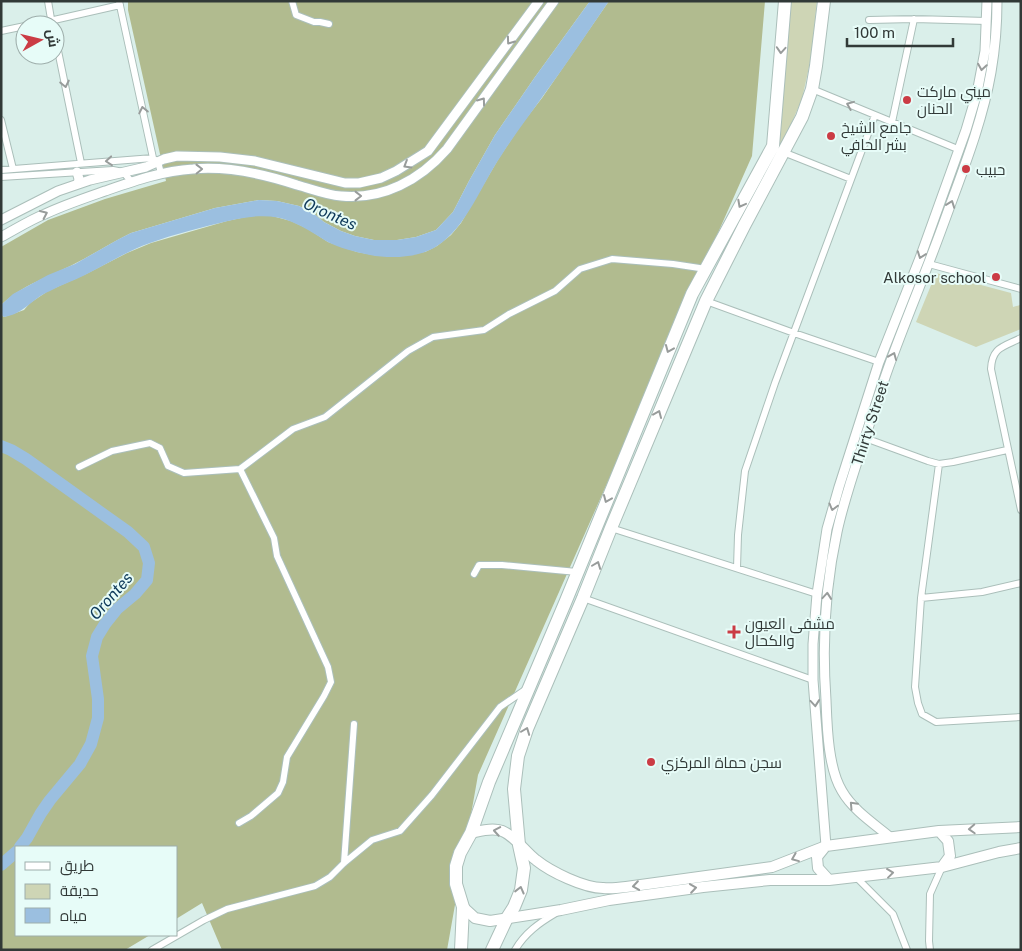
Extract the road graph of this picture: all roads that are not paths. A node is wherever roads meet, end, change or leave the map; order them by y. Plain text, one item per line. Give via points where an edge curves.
1 (48, 1) edge
2 (292, 1) edge
3 (539, 1) edge
4 (554, 1) edge
5 (785, 1) edge
6 (824, 1) edge
7 (987, 1) edge
8 (997, 1) edge
9 (119, 3) edge
10 (51, 15) edge
11 (65, 19) edge
12 (914, 19) junction
13 (869, 20) dead end
14 (987, 21) junction
15 (329, 24) dead end
16 (15, 28) edge
17 (1, 31) edge
18 (60, 65) edge
19 (812, 89) junction
20 (875, 115) junction
21 (1, 120) edge
22 (892, 122) junction
23 (779, 149) junction
24 (960, 150) junction
25 (156, 160) junction
26 (79, 168) junction
27 (13, 169) junction
28 (1, 170) edge
29 (952, 171) junction
30 (123, 172) junction
31 (161, 173) junction
32 (961, 174) junction
33 (1, 177) edge
34 (851, 179) junction
35 (131, 181) junction
36 (78, 184) junction
37 (1, 220) edge
38 (1, 237) edge
39 (929, 264) junction
40 (706, 269) junction
41 (1021, 289) edge
42 (706, 301) junction
43 (794, 333) junction
44 (1021, 338) edge
45 (879, 362) junction
46 (865, 438) junction
47 (1007, 450) junction
48 (939, 464) junction
49 (79, 467) dead end
50 (240, 469) junction
51 (844, 488) junction
52 (1021, 510) edge
53 (611, 528) junction
54 (737, 568) junction
55 (577, 572) junction
56 (474, 574) dead end
57 (1021, 583) edge
58 (817, 594) junction
59 (583, 598) junction
60 (921, 598) junction
61 (813, 644) junction
62 (825, 644) junction
63 (813, 680) junction
64 (529, 688) junction
65 (1021, 717) edge
66 (354, 724) dead end
67 (239, 823) dead end
68 (1021, 827) edge
69 (939, 831) junction
70 (471, 833) junction
71 (890, 837) junction
72 (519, 845) junction
73 (826, 846) junction
74 (1021, 848) edge
75 (344, 863) junction
76 (942, 867) junction
77 (856, 877) junction
78 (829, 880) junction
79 (462, 907) junction
80 (561, 910) junction
81 (507, 918) junction
82 (178, 935) edge
83 (176, 936) edge
84 (152, 950) edge
85 (461, 950) edge
86 (492, 950) edge
87 (514, 950) edge
88 (907, 950) edge
89 (930, 950) edge

1 - 10 street
2 - 15 street via 296,15
3 -> 25 main road via 428,151 381,178 345,183 255,161 220,157 177,156
31 -> 4 main road via 219,169 258,175 340,196 366,197 395,188 436,162
5 -> 23 highway
6 - 19 highway
7 - 14 main road, Thirty Street
8 - 32 main road, Thirty Street via 990,74
9 - 11 street
25 -> 9 street
12 - 13 street
12 - 14 street
12 - 22 street
14 -> 24 main road, Thirty Street via 980,79
16 - 17 street
18 -> 26 street
20 -> 19 street
19 - 23 highway via 802,117
20 - 22 street
20 - 34 street
21 - 27 street
22 - 24 street
23 - 34 street
23 -> 40 highway
23 - 42 highway
24 - 29 main road, Thirty Street
25 -> 26 street
25 - 30 main road via 146,167
25 - 31 street
26 - 27 street
26 - 30 street
26 - 33 street
26 - 36 main road
27 - 28 street
29 - 32 main road
29 -> 45 main road, Thirty Street
30 - 35 street
30 - 36 main road
31 - 35 main road
39 -> 32 main road, Thirty Street
34 - 43 street
38 -> 35 main road via 43,214
36 - 37 main road
39 - 41 street
46 -> 39 main road, Thirty Street
40 - 50 street via 612,259 580,269 555,291 484,330 433,337 408,351 325,417 293,429
40 -> 55 highway via 692,294
42 - 43 street
53 -> 42 highway
43 - 45 street
43 - 54 street via 745,471
44 - 47 street via 999,348 992,358 991,369
45 - 51 main road, Thirty Street
46 - 48 street
46 - 51 main road, Thirty Street
47 - 48 street
47 - 52 street
48 - 60 street
49 - 50 street via 112,451 150,442 160,448 168,466 184,473
50 - 67 street via 274,538 277,556 328,667 331,682 287,756 278,793
51 -> 58 main road, Thirty Street via 827,529
62 -> 51 main road, Thirty Street via 827,596
53 - 54 street
59 -> 53 highway
54 - 58 street
55 - 56 street via 479,565
55 - 64 highway
57 - 60 street via 982,592
58 - 61 main road, Thirty Street
59 - 63 street
72 -> 59 highway via 514,789 518,756
60 - 65 street via 915,687 922,714 936,722
61 - 62 main road
61 - 63 main road, Thirty Street
71 -> 62 main road, Thirty Street via 849,801 832,770
63 -> 73 main road, Thirty Street
64 - 70 highway
64 - 75 street via 500,707 400,831 372,840
66 - 75 street
68 -> 69 main road
69 - 71 main road
69 - 76 main road via 948,841 950,856
72 -> 70 main road via 507,833 498,830
70 - 79 highway via 456,866 456,884
71 - 73 main road
73 -> 72 main road via 772,867 601,888 558,874
81 -> 72 highway via 521,890 524,868
73 - 78 main road via 817,857 818,868
74 - 76 main road
75 - 82 street via 315,886 227,908
77 -> 76 main road
76 - 89 street via 930,894
77 - 78 main road
77 - 88 street via 893,914
80 -> 78 main road via 703,887 770,880
79 - 81 main road via 476,918 490,921
79 - 85 highway
80 - 81 main road
80 - 87 street via 540,922
81 - 86 highway
83 - 84 street

